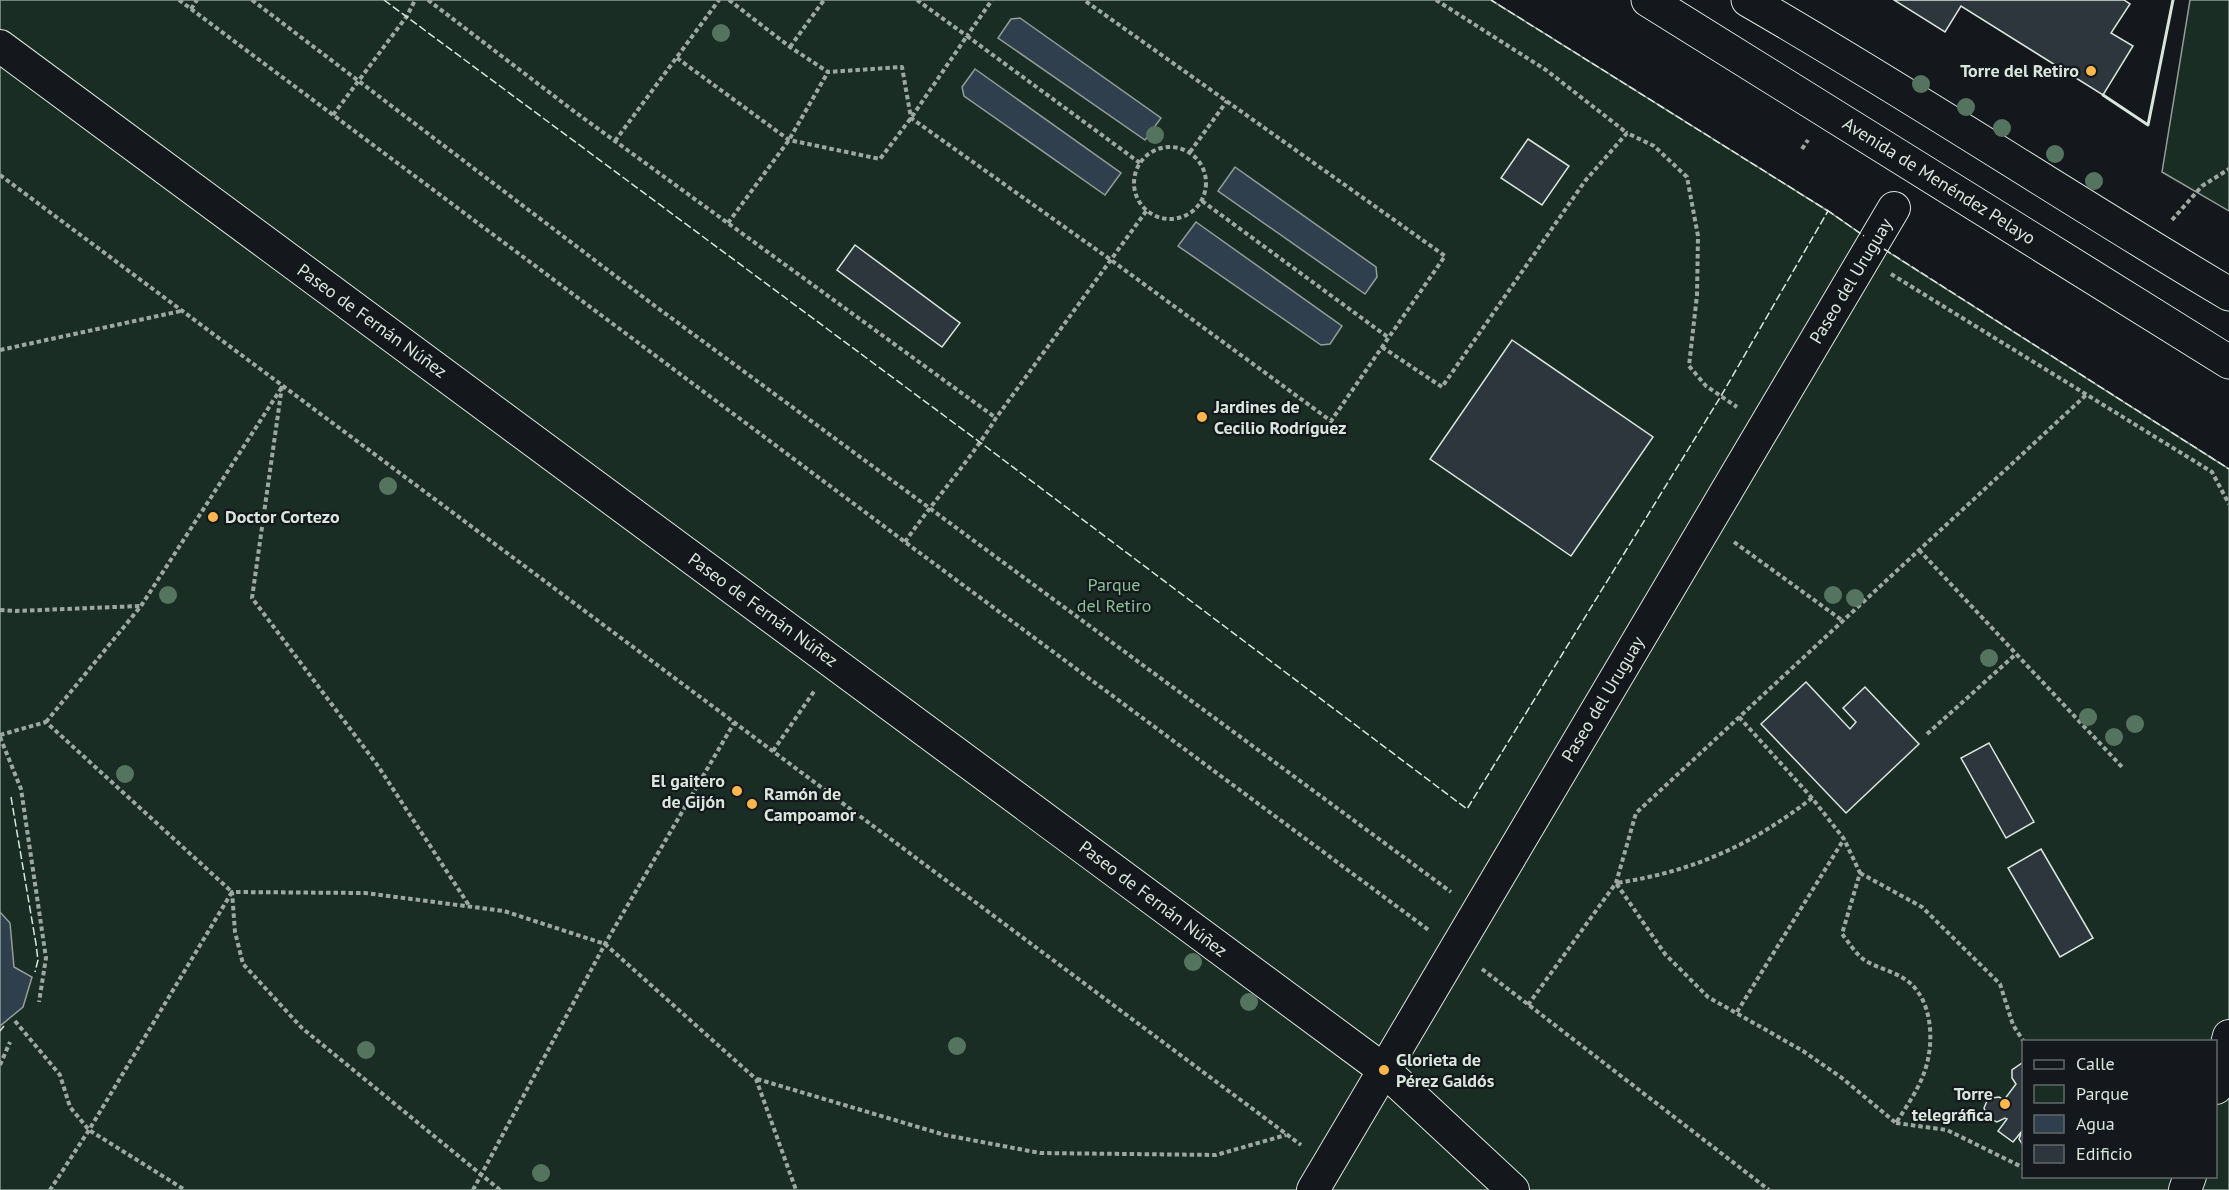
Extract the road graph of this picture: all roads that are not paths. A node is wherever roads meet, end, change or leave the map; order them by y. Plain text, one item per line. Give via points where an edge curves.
1 (1648, 0) edge
2 (1748, 0) edge
3 (0, 46) edge
4 (1894, 208) dead end
5 (2229, 294) edge
6 (2229, 362) edge
7 (2229, 1036) edge
8 (1384, 1070) junction
9 (2217, 1084) edge
10 (1320, 1178) edge
11 (1513, 1190) edge

1 - 6 main road, Avenida de Menéndez Pelayo
2 - 5 main road
3 - 8 street, Paseo de Fernán Núñez
4 - 8 street, Paseo del Uruguay
7 - 9 street
8 - 10 street, Paseo del Uruguay
8 - 11 street, Paseo de Fernán Núñez

